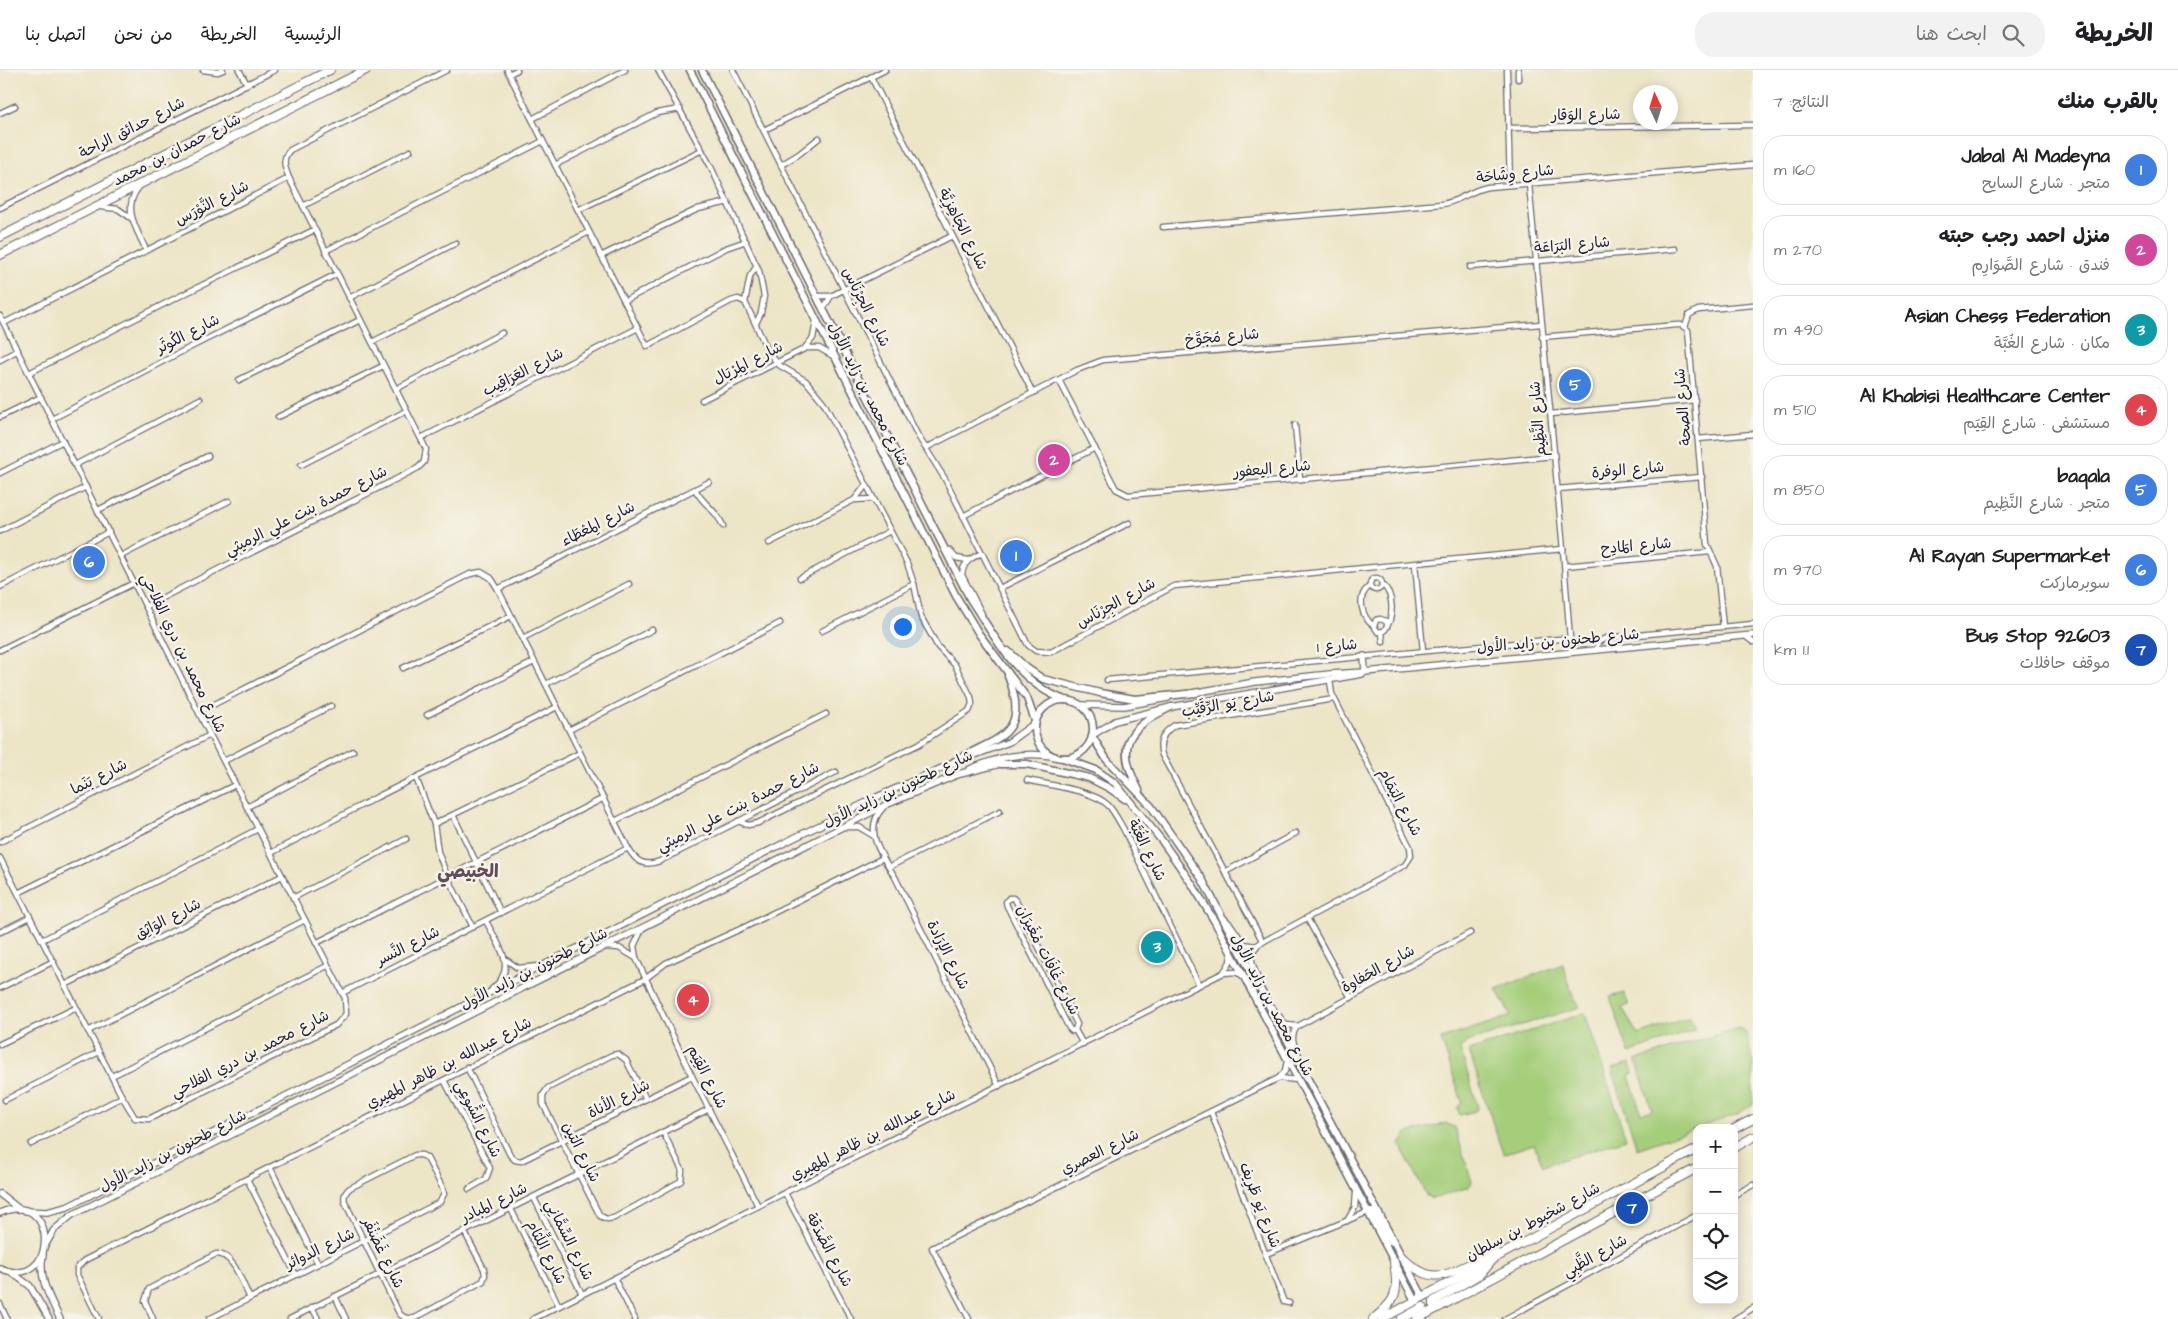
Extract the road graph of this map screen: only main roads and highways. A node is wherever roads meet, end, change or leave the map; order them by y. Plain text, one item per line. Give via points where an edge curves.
1 (330, 70) edge
2 (366, 70) edge
3 (690, 70) edge
4 (702, 70) edge
5 (0, 237) edge
6 (0, 255) edge
7 (998, 642) junction
8 (1005, 670) junction
9 (1196, 693) road end
10 (1065, 700) junction
11 (1171, 707) road end
12 (1035, 722) junction
13 (1092, 736) junction
14 (1063, 758) junction
15 (949, 765) road end
16 (955, 775) road end
17 (1142, 796) junction
18 (1135, 806) junction
19 (1753, 1119) edge
20 (1738, 1127) edge
21 (1753, 1137) edge
22 (1738, 1146) edge
23 (1693, 1151) edge
24 (1695, 1169) edge
25 (1368, 1212) junction
26 (1395, 1244) junction
27 (1506, 1252) junction
28 (1402, 1257) junction
29 (1491, 1260) junction
30 (1394, 1262) junction
31 (1422, 1295) junction
32 (1414, 1298) junction
33 (1423, 1307) junction
34 (1436, 1308) junction
35 (1372, 1319) edge
36 (1382, 1319) edge
37 (1401, 1319) edge
38 (1417, 1319) edge

1 - 5 main road, شارع حمدان بن محمد
2 - 6 main road, شارع حمدان بن محمد
3 - 8 main road, شارع محمد بن زايد الأول via 956,596
4 - 7 main road, شارع محمد بن زايد الأول via 955,573
7 - 9 main road via 1028,669 1052,682 1135,699
7 - 10 main road, شارع محمد بن زايد الأول via 1028,679
8 - 12 main road, شارع محمد بن زايد الأول via 1027,698
8 - 15 main road via 1016,702 1009,729 990,745
10 - 12 main road via 1057,700 1043,708
10 - 13 main road via 1081,705 1091,718
11 - 17 main road via 1139,725 1128,746 1128,768
12 - 14 main road via 1034,729 1041,748 1052,756
13 - 14 main road via 1084,750
13 - 17 main road, شارع محمد بن زايد الأول via 1107,760
14 - 18 main road, شارع محمد بن زايد الأول via 1107,776
16 - 18 main road via 1000,764 1027,764 1089,778
17 - 26 main road, شارع محمد بن زايد الأول via 1197,872 1223,917
18 - 25 main road, شارع محمد بن زايد الأول via 1192,884
19 - 20 main road
21 - 22 main road
23 - 27 main road, شارع شخبوط بن سلطان
24 - 34 main road, شارع شخبوط بن سلطان
25 - 26 main road via 1374,1212 1387,1238
25 - 30 main road, شارع محمد بن زايد الأول
26 - 28 main road, شارع محمد بن زايد الأول
27 - 28 main road via 1433,1276 1415,1270
27 - 29 main road, شارع شخبوط بن سلطان
28 - 31 main road, شارع محمد بن زايد الأول
29 - 31 main road, شارع شخبوط بن سلطان
29 - 34 main road via 1480,1274 1434,1301
30 - 32 main road, شارع محمد بن زايد الأول
30 - 35 main road via 1395,1297
31 - 32 main road, شارع شخبوط بن سلطان
31 - 33 main road
32 - 33 main road
32 - 36 main road, شارع شخبوط بن سلطان
33 - 34 main road
33 - 37 main road
34 - 38 main road, شارع شخبوط بن سلطان

